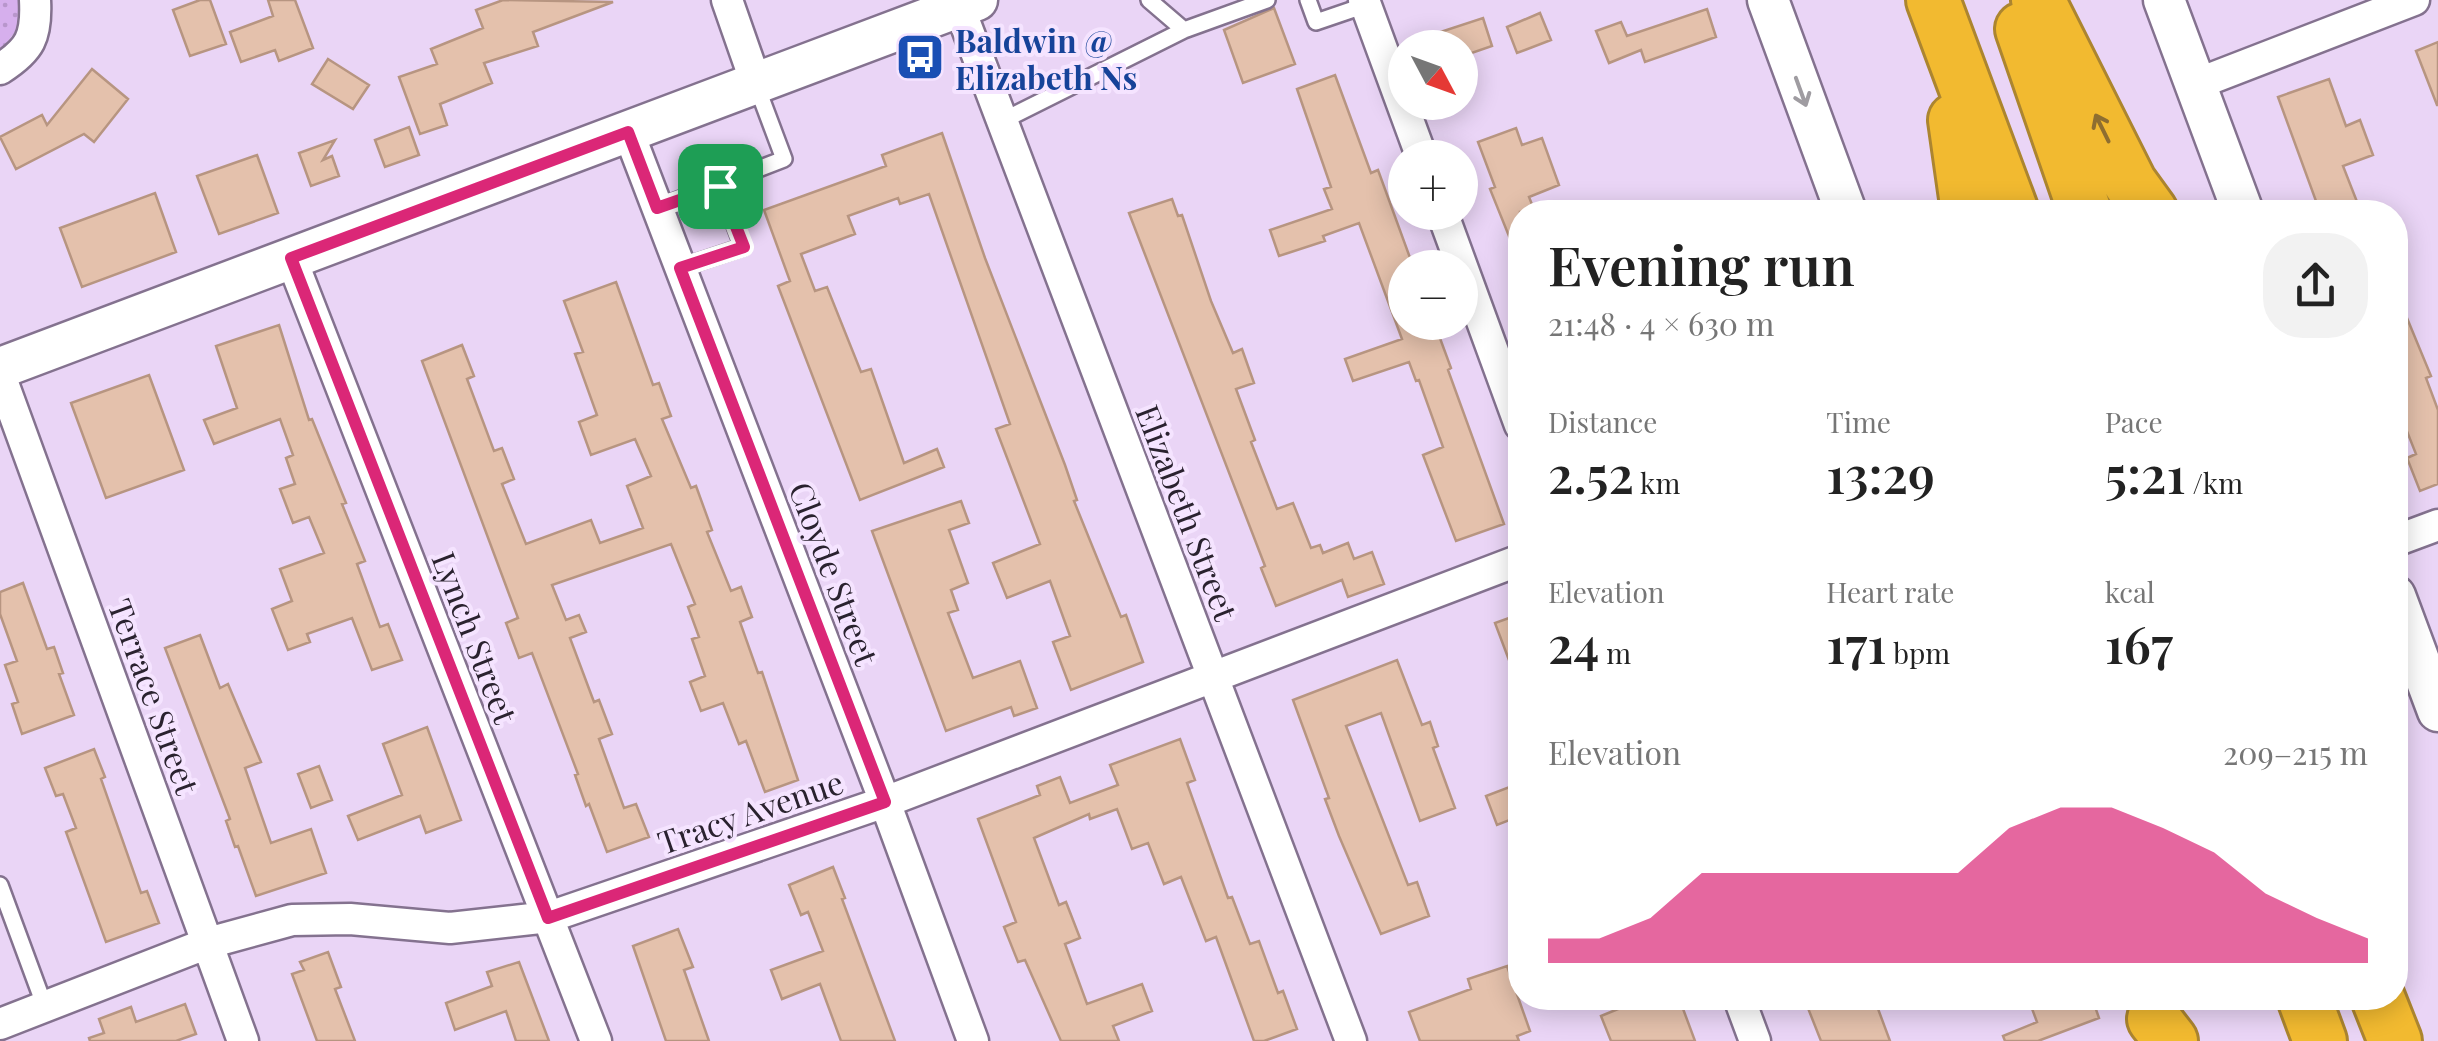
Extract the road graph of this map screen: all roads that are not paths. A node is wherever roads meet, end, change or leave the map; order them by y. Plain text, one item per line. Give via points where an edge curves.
1 (35, 0) edge
2 (727, 0) edge
3 (1149, 0) edge
4 (1267, 0) edge
5 (1308, 0) edge
6 (1768, 0) edge
7 (2012, 0) edge
8 (2038, 0) edge
9 (2164, 0) edge
10 (2414, 0) edge
11 (1365, 2) edge
12 (968, 4) edge
13 (1224, 7) edge
14 (1936, 10) edge
15 (1184, 30) junction
16 (0, 69) edge
17 (756, 83) junction
18 (2194, 85) junction
19 (1002, 121) junction
20 (628, 132) junction
21 (1415, 140) edge
22 (720, 186) junction
23 (1842, 200) edge
24 (1966, 200) edge
25 (2007, 200) edge
26 (2081, 200) edge
27 (2142, 200) edge
28 (2238, 200) edge
29 (657, 208) junction
30 (1449, 230) edge
31 (291, 258) junction
32 (680, 268) junction
33 (0, 371) edge
34 (1508, 392) edge
35 (2438, 526) edge
36 (2408, 536) edge
37 (1508, 565) edge
38 (2408, 631) edge
39 (1213, 677) junction
40 (2438, 711) edge
41 (885, 802) junction
42 (0, 885) edge
43 (548, 918) junction
44 (208, 943) junction
45 (45, 1007) junction
46 (1743, 1010) edge
47 (2308, 1010) edge
48 (2383, 1010) edge
49 (0, 1024) edge
50 (243, 1041) edge
51 (596, 1041) edge
52 (973, 1041) edge
53 (1351, 1041) edge
54 (1755, 1041) edge
55 (2320, 1041) edge
56 (2395, 1041) edge

1 - 16 street via 36,22 25,53
2 - 17 street
3 - 15 lane
4 - 13 lane
5 - 11 lane via 1316,22
6 -> 23 main road
7 - 26 highway
27 -> 8 highway
9 - 18 main road
10 - 18 street
11 - 21 street
12 - 17 main road
12 - 19 street, Elizabeth Street
13 - 15 lane
14 - 24 highway
14 - 25 highway
15 - 19 lane
17 - 20 main road
17 - 22 lane via 784,159
18 - 28 main road
19 - 39 street, Elizabeth Street
20 - 29 street, Cloyde Street
20 - 31 main road
22 - 29 lane
22 - 32 lane via 744,247
29 - 32 street, Cloyde Street
30 - 34 street
31 - 33 main road
31 - 43 street, Lynch Street
32 - 41 street, Cloyde Street
33 - 44 street, Terrace Street
35 - 36 street
37 - 39 street, Tracy Avenue
38 - 40 main road
39 - 41 street, Tracy Avenue
39 - 53 street, Elizabeth Street
41 - 43 street, Tracy Avenue
41 - 52 street, Cloyde Street
42 - 45 lane
43 - 44 street, Tracy Avenue via 450,928 292,920
43 - 51 street, Lynch Street
44 - 45 street, Tracy Avenue
44 - 50 street, Terrace Street
45 - 49 street, Tracy Avenue
46 - 54 street
47 - 55 highway
48 - 56 highway

